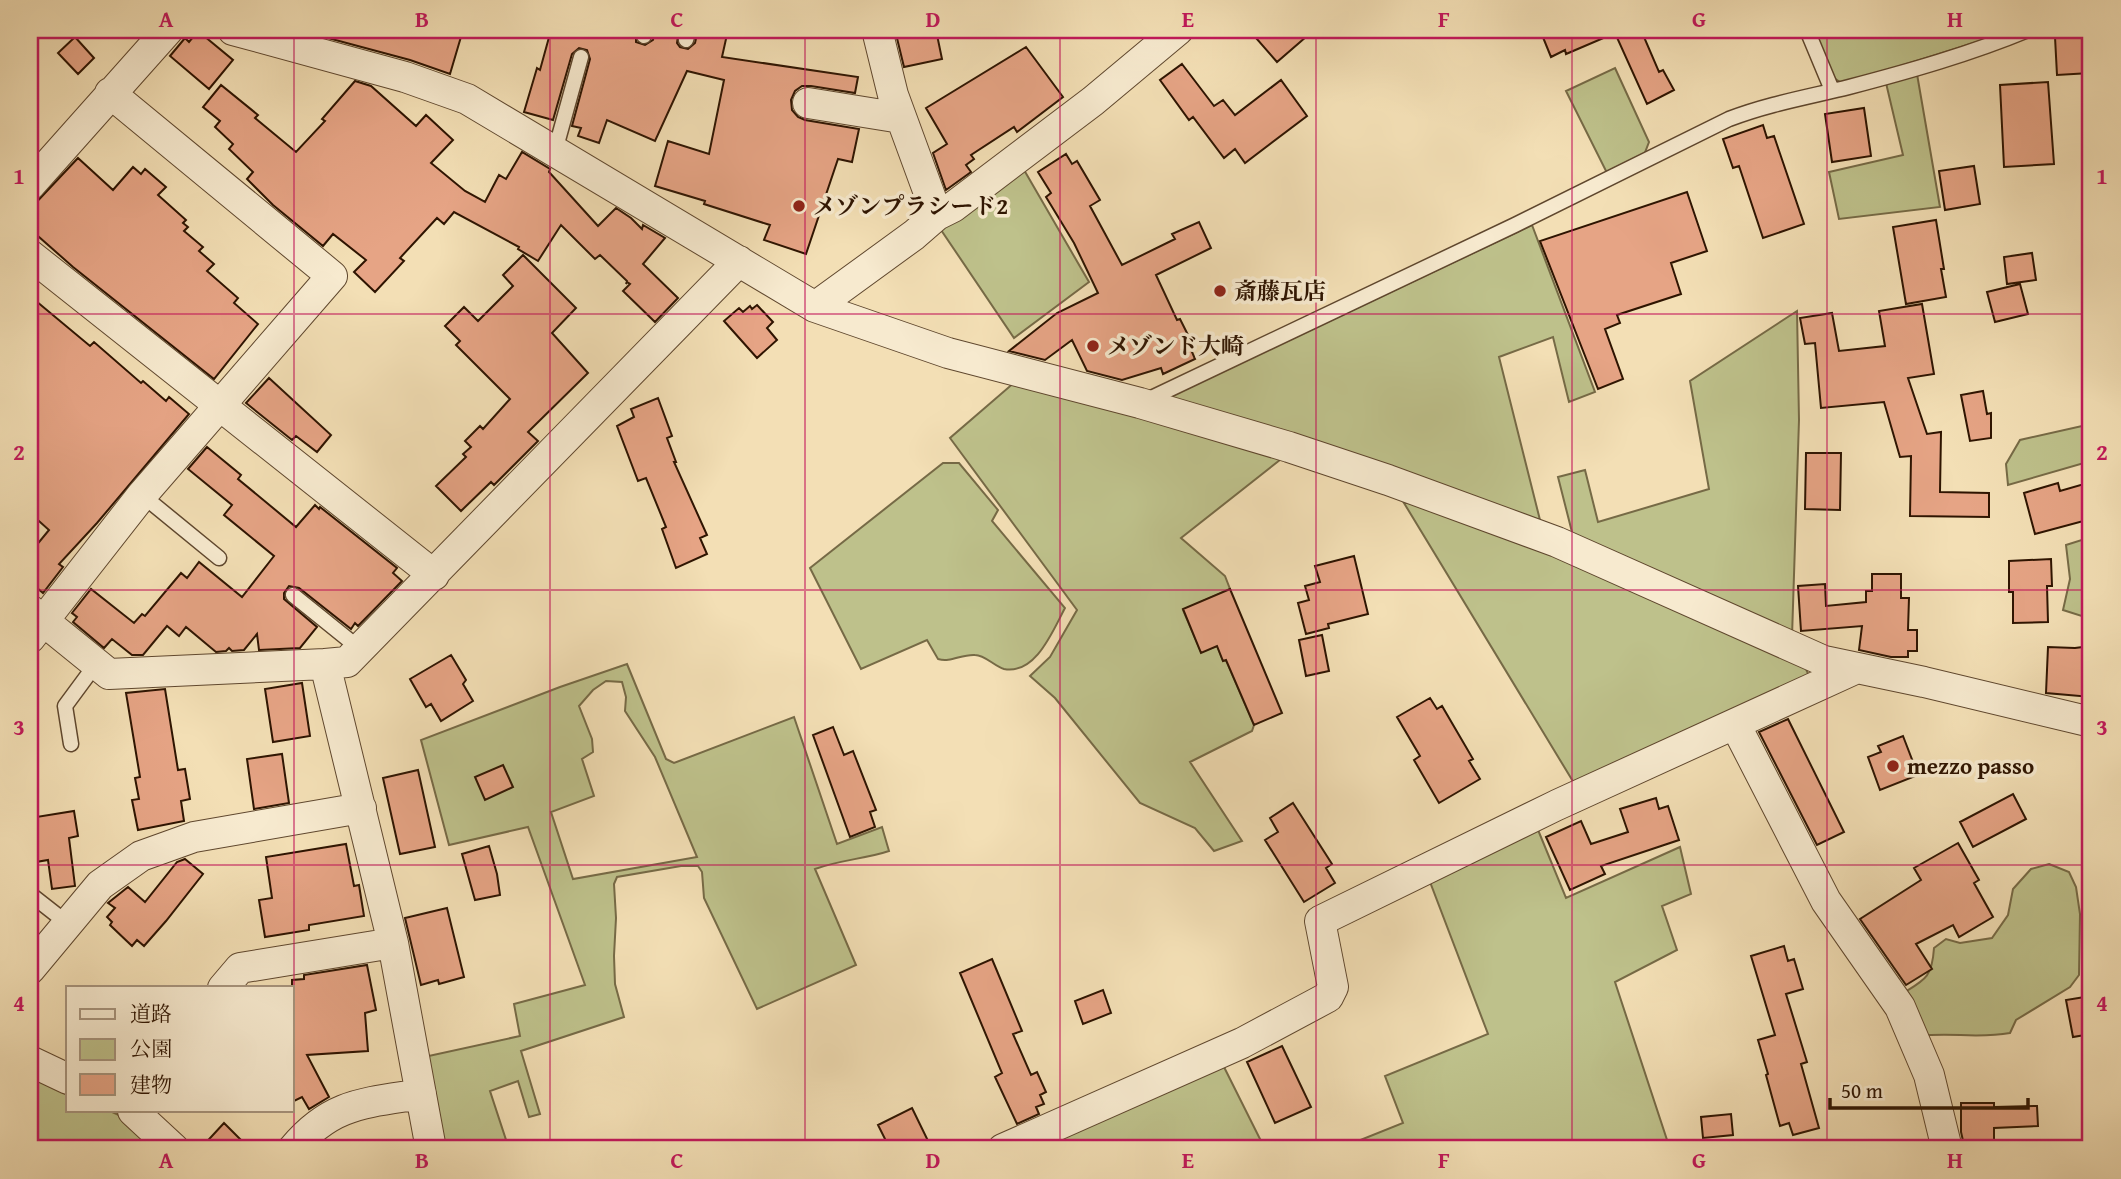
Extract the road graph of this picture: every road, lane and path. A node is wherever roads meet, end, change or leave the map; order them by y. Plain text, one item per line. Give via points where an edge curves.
1 (168, 30) edge
2 (233, 30) edge
3 (877, 30) edge
4 (1178, 30) edge
5 (1807, 30) edge
6 (2028, 30) edge
7 (580, 57) dead end
8 (1832, 90) junction
9 (110, 93) junction
10 (808, 103) dead end
11 (901, 117) junction
12 (555, 151) junction
13 (30, 184) edge
14 (937, 215) junction
15 (30, 255) edge
16 (739, 261) junction
17 (815, 307) junction
18 (1140, 403) junction
19 (219, 407) junction
20 (142, 495) junction
21 (219, 558) dead end
22 (434, 575) junction
23 (293, 595) dead end
24 (34, 623) edge
25 (360, 649) junction
26 (96, 664) junction
27 (325, 664) junction
28 (1857, 668) junction
29 (2091, 722) edge
30 (1735, 724) junction
31 (71, 744) dead end
32 (361, 808) junction
33 (30, 894) edge
34 (67, 923) junction
35 (393, 943) junction
36 (30, 969) edge
37 (225, 986) edge
38 (30, 1062) edge
39 (66, 1078) edge
40 (421, 1094) junction
41 (134, 1112) edge
42 (174, 1149) edge
43 (293, 1149) edge
44 (431, 1149) edge
45 (1003, 1149) edge
46 (1947, 1149) edge

1 - 9 street
2 - 12 street via 405,77 467,99
3 - 11 street
4 - 14 street via 1082,109
5 - 8 lane
6 - 8 lane via 1979,50
7 - 12 lane
8 - 18 lane via 1762,106 1729,119
9 - 13 street
9 - 19 street via 332,276
10 - 11 street
11 - 14 street
12 - 16 street
14 - 17 street
15 - 19 street
16 - 17 street
16 - 22 street
17 - 18 street via 948,354
18 - 28 street via 1301,451 1557,542 1824,661
19 - 20 street
19 - 22 street
20 - 21 lane
20 - 24 street
22 - 25 street
23 - 25 lane
24 - 26 street
25 - 27 street via 346,662
26 - 27 street via 109,674
26 - 31 lane via 65,706
27 - 32 street
28 - 29 street
28 - 30 street
30 - 45 street via 1320,921 1333,987 1328,997 1242,1043
30 - 46 street via 1826,901 1900,1007 1929,1075
32 - 34 street via 169,845 141,856 100,885
32 - 35 street
33 - 34 lane
34 - 36 street
35 - 37 street via 240,968
35 - 40 street
38 - 39 street
40 - 43 street via 344,1109 315,1126
40 - 44 street
41 - 42 street

